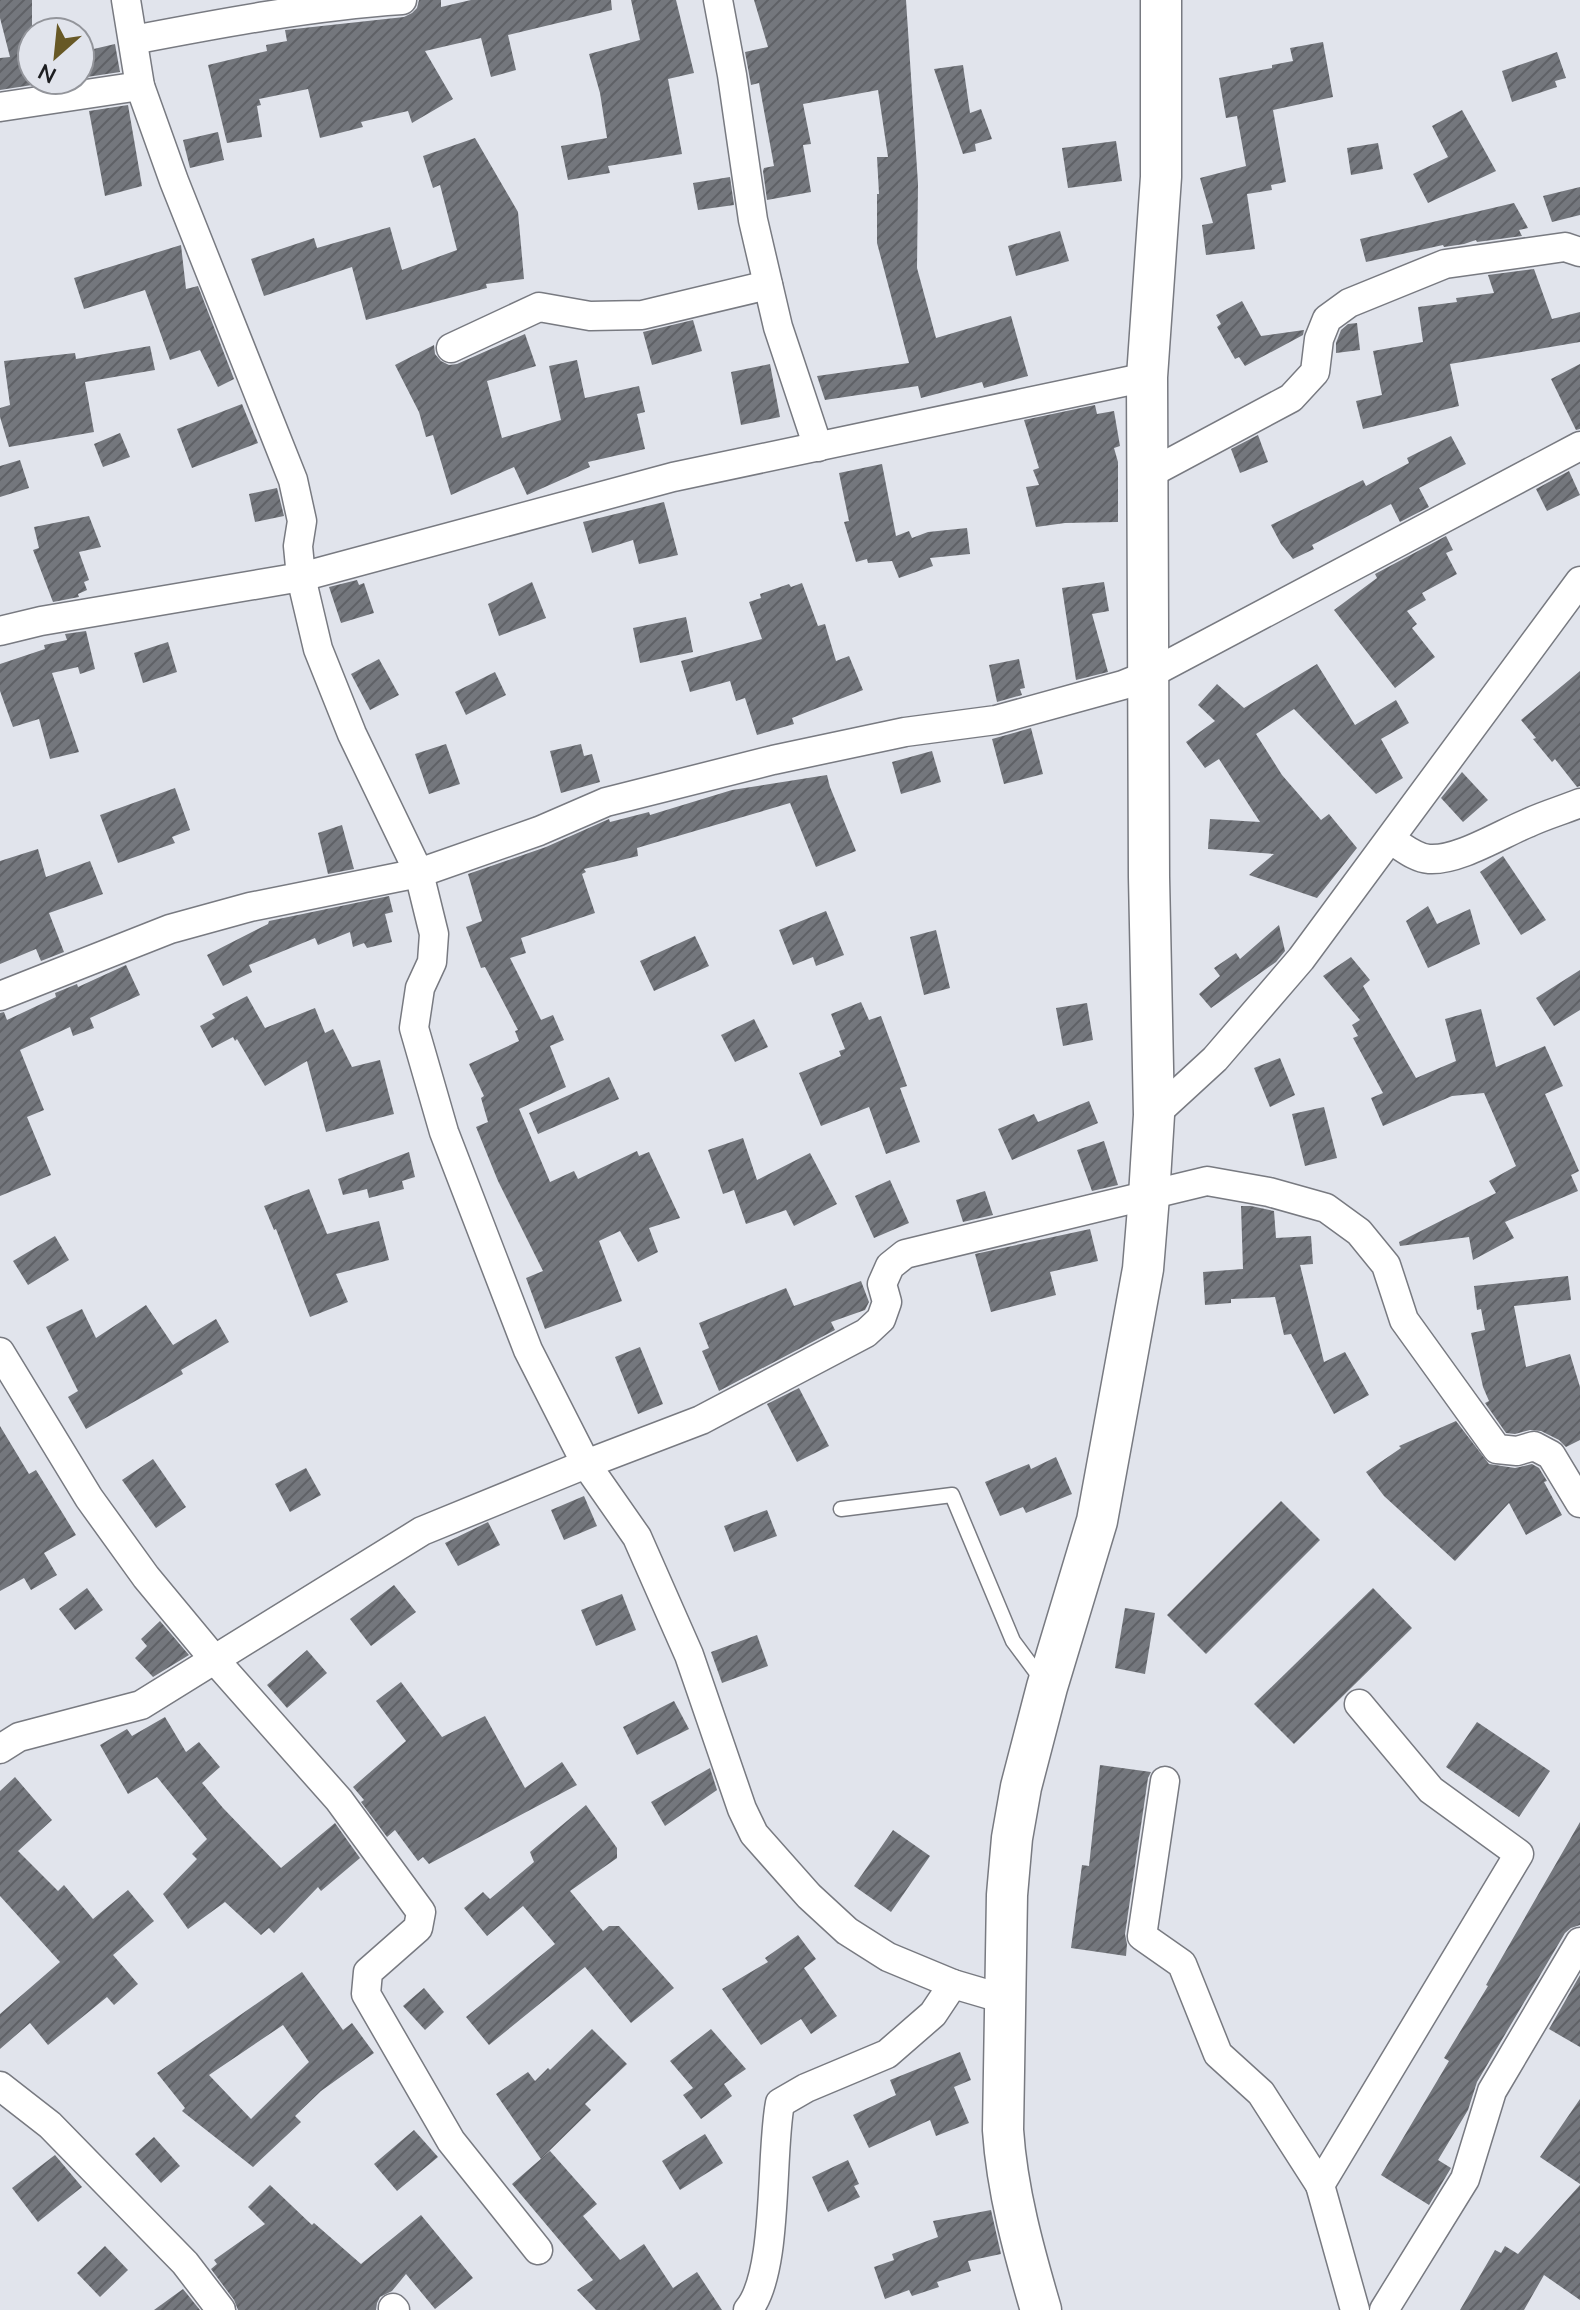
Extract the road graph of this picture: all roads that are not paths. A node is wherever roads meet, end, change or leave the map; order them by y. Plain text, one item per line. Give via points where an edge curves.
1 (126, 0) edge
2 (402, 0) edge
3 (718, 0) edge
4 (1161, 0) edge
5 (133, 40) junction
6 (140, 86) junction
7 (0, 107) edge
8 (1580, 252) edge
9 (768, 285) junction
10 (451, 348) dead end
11 (1147, 377) junction
12 (1580, 446) edge
13 (818, 447) junction
14 (1147, 475) junction
15 (301, 577) junction
16 (1580, 581) edge
17 (0, 631) edge
18 (1148, 675) junction
19 (1580, 803) edge
20 (1391, 840) junction
21 (419, 873) junction
22 (0, 996) edge
23 (1154, 1115) junction
24 (1149, 1196) junction
25 (0, 1352) edge
26 (586, 1464) junction
27 (1580, 1503) edge
28 (841, 1509) dead end
29 (214, 1659) junction
30 (1047, 1687) junction
31 (1359, 1704) dead end
32 (6, 1738) edge
33 (1165, 1781) dead end
34 (1580, 1942) edge
35 (953, 1984) junction
36 (1004, 1999) junction
37 (0, 2086) edge
38 (1320, 2185) junction
39 (538, 2250) dead end
40 (221, 2310) edge
41 (748, 2310) edge
42 (1041, 2310) edge
43 (1355, 2310) edge
44 (1384, 2310) edge

1 - 5 street
2 - 5 street via 275,13
3 - 9 street
4 - 11 street via 1161,177
5 - 6 street
6 - 7 street
6 - 15 street via 293,480 302,521
8 - 14 street via 1565,247 1445,264 1349,303 1327,319 1315,372 1291,398
9 - 10 street via 642,315 590,316 539,307
9 - 13 street
11 - 13 street
11 - 14 street
12 - 18 street
13 - 15 street via 673,477
14 - 18 street
15 - 17 street
15 - 21 street via 318,649
16 - 20 street
18 - 21 street via 996,720 876,738 606,802
18 - 23 street
19 - 20 street via 1444,858 1416,856
20 - 23 street via 1301,959 1215,1059
21 - 22 street via 170,929
21 - 26 street via 434,934 414,1028 444,1132 528,1350
23 - 24 street
24 - 26 street via 905,1254 890,1266 882,1284 887,1302 881,1319 866,1333 701,1420
24 - 27 street via 1207,1181 1326,1208 1359,1232 1386,1265 1404,1320 1497,1449 1534,1446 1551,1455
24 - 30 street via 1143,1269 1097,1521
25 - 29 street via 89,1498
26 - 29 street via 422,1531
26 - 35 street via 637,1537 689,1655 754,1834 847,1931 888,1957
28 - 30 lane via 952,1495 1013,1641
29 - 32 street via 141,1705
29 - 39 street via 339,1800 421,1912 418,1928 368,1972 366,1994 451,2141
30 - 36 street via 1012,1838
31 - 38 street via 1431,1790 1519,1854
33 - 38 street via 1142,1936 1182,1964 1218,2054 1261,2093
34 - 44 street via 1492,2091 1465,2179
35 - 36 street
35 - 41 street via 933,2014 887,2054 780,2103 766,2264 756,2301
36 - 42 street via 1005,2159
37 - 40 street via 50,2125 185,2263
38 - 43 street

